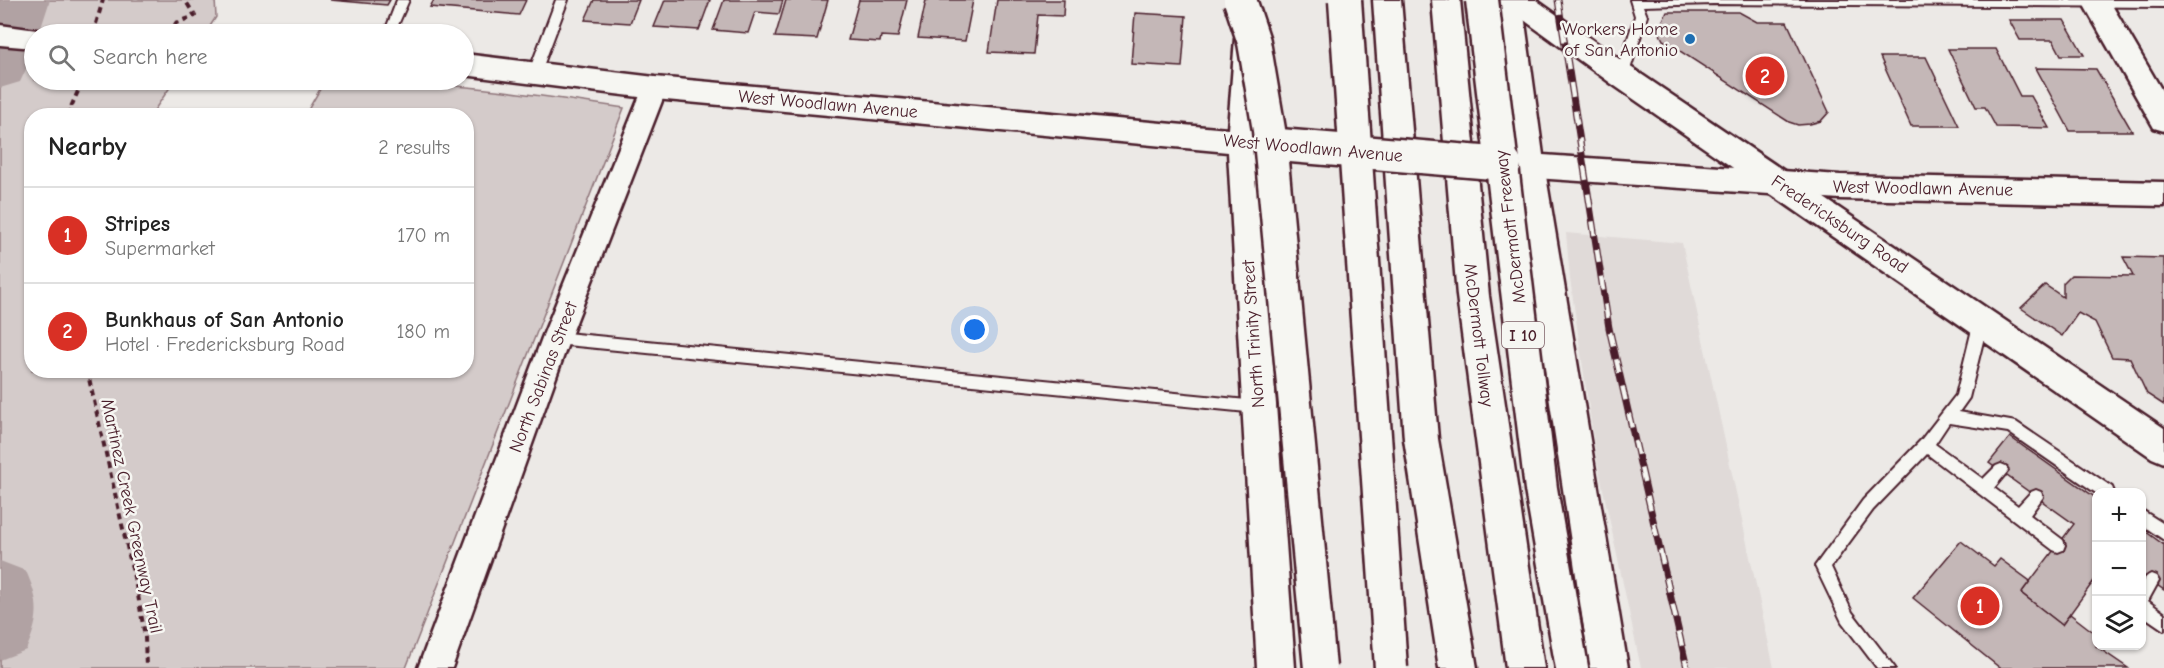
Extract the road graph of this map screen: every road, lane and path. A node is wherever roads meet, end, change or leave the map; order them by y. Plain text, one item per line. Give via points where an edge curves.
1 (103, 0) edge
2 (185, 0) edge
3 (403, 0) edge
4 (562, 0) edge
5 (1240, 0) edge
6 (1253, 0) edge
7 (1345, 0) edge
8 (1388, 0) edge
9 (1446, 0) edge
10 (1482, 0) edge
11 (1508, 0) edge
12 (1516, 0) edge
13 (1637, 1) edge
14 (1716, 1) edge
15 (2096, 1) edge
16 (2164, 3) edge
17 (96, 24) edge
18 (175, 24) edge
19 (393, 24) edge
20 (0, 35) edge
21 (24, 37) edge
22 (474, 66) edge
23 (534, 74) junction
24 (1622, 76) junction
25 (655, 88) junction
26 (79, 90) edge
27 (71, 108) edge
28 (2164, 120) edge
29 (1242, 141) junction
30 (1517, 164) junction
31 (1780, 183) junction
32 (2164, 194) edge
33 (1980, 321) junction
34 (556, 338) junction
35 (89, 378) edge
36 (1257, 407) junction
37 (1946, 416) junction
38 (1926, 445) junction
39 (2164, 447) edge
40 (2001, 471) dead end
41 (1984, 488) junction
42 (2100, 488) edge
43 (2036, 497) dead end
44 (2020, 515) junction
45 (2146, 520) edge
46 (2164, 533) edge
47 (2058, 545) dead end
48 (2151, 581) dead end
49 (2146, 589) edge
50 (2146, 609) edge
51 (2164, 622) edge
52 (146, 668) edge
53 (435, 668) edge
54 (1276, 668) edge
55 (1320, 668) edge
56 (1391, 668) edge
57 (1458, 668) edge
58 (1525, 668) edge
59 (1572, 668) edge
60 (1609, 668) edge
61 (1887, 668) edge

1 - 17 path
2 - 18 path via 195,16
3 - 19 lane
4 - 23 lane
5 - 55 main road, bridge via 1254,42 1269,130
6 - 29 main road, North Trinity Street
7 - 56 main road, bridge
8 - 57 main road via 1420,439
9 - 58 main road, McDermott Tollway via 1473,296
10 - 59 main road, McDermott Freeway / I 10, bridge via 1541,489
11 - 30 main road
12 - 24 main road, Fredericksburg Road
13 - 14 lane
13 - 24 lane via 1641,16
14 - 15 lane
15 - 16 lane
15 - 28 main road
20 - 21 main road
22 - 23 main road, West Woodlawn Avenue
23 - 25 main road, West Woodlawn Avenue
24 - 31 main road, Fredericksburg Road
25 - 29 main road, West Woodlawn Avenue
25 - 34 street, North Sabinas Street
26 - 27 path
29 - 30 main road, West Woodlawn Avenue, bridge
29 - 36 main road, North Trinity Street
30 - 31 main road, West Woodlawn Avenue
30 - 60 main road
31 - 32 main road, West Woodlawn Avenue
31 - 33 main road, Fredericksburg Road
33 - 37 lane via 1962,398
33 - 39 main road, Fredericksburg Road
34 - 36 lane
34 - 53 street, North Sabinas Street
35 - 52 path, Martinez Creek Greenway Trail via 138,595
36 - 54 main road, North Trinity Street
37 - 38 lane
37 - 42 lane via 2011,426 2059,466
38 - 41 lane
38 - 61 lane via 1868,505 1823,566 1847,617
40 - 41 lane
41 - 44 lane
43 - 44 lane
44 - 47 lane
45 - 46 lane
48 - 49 lane
50 - 51 lane

